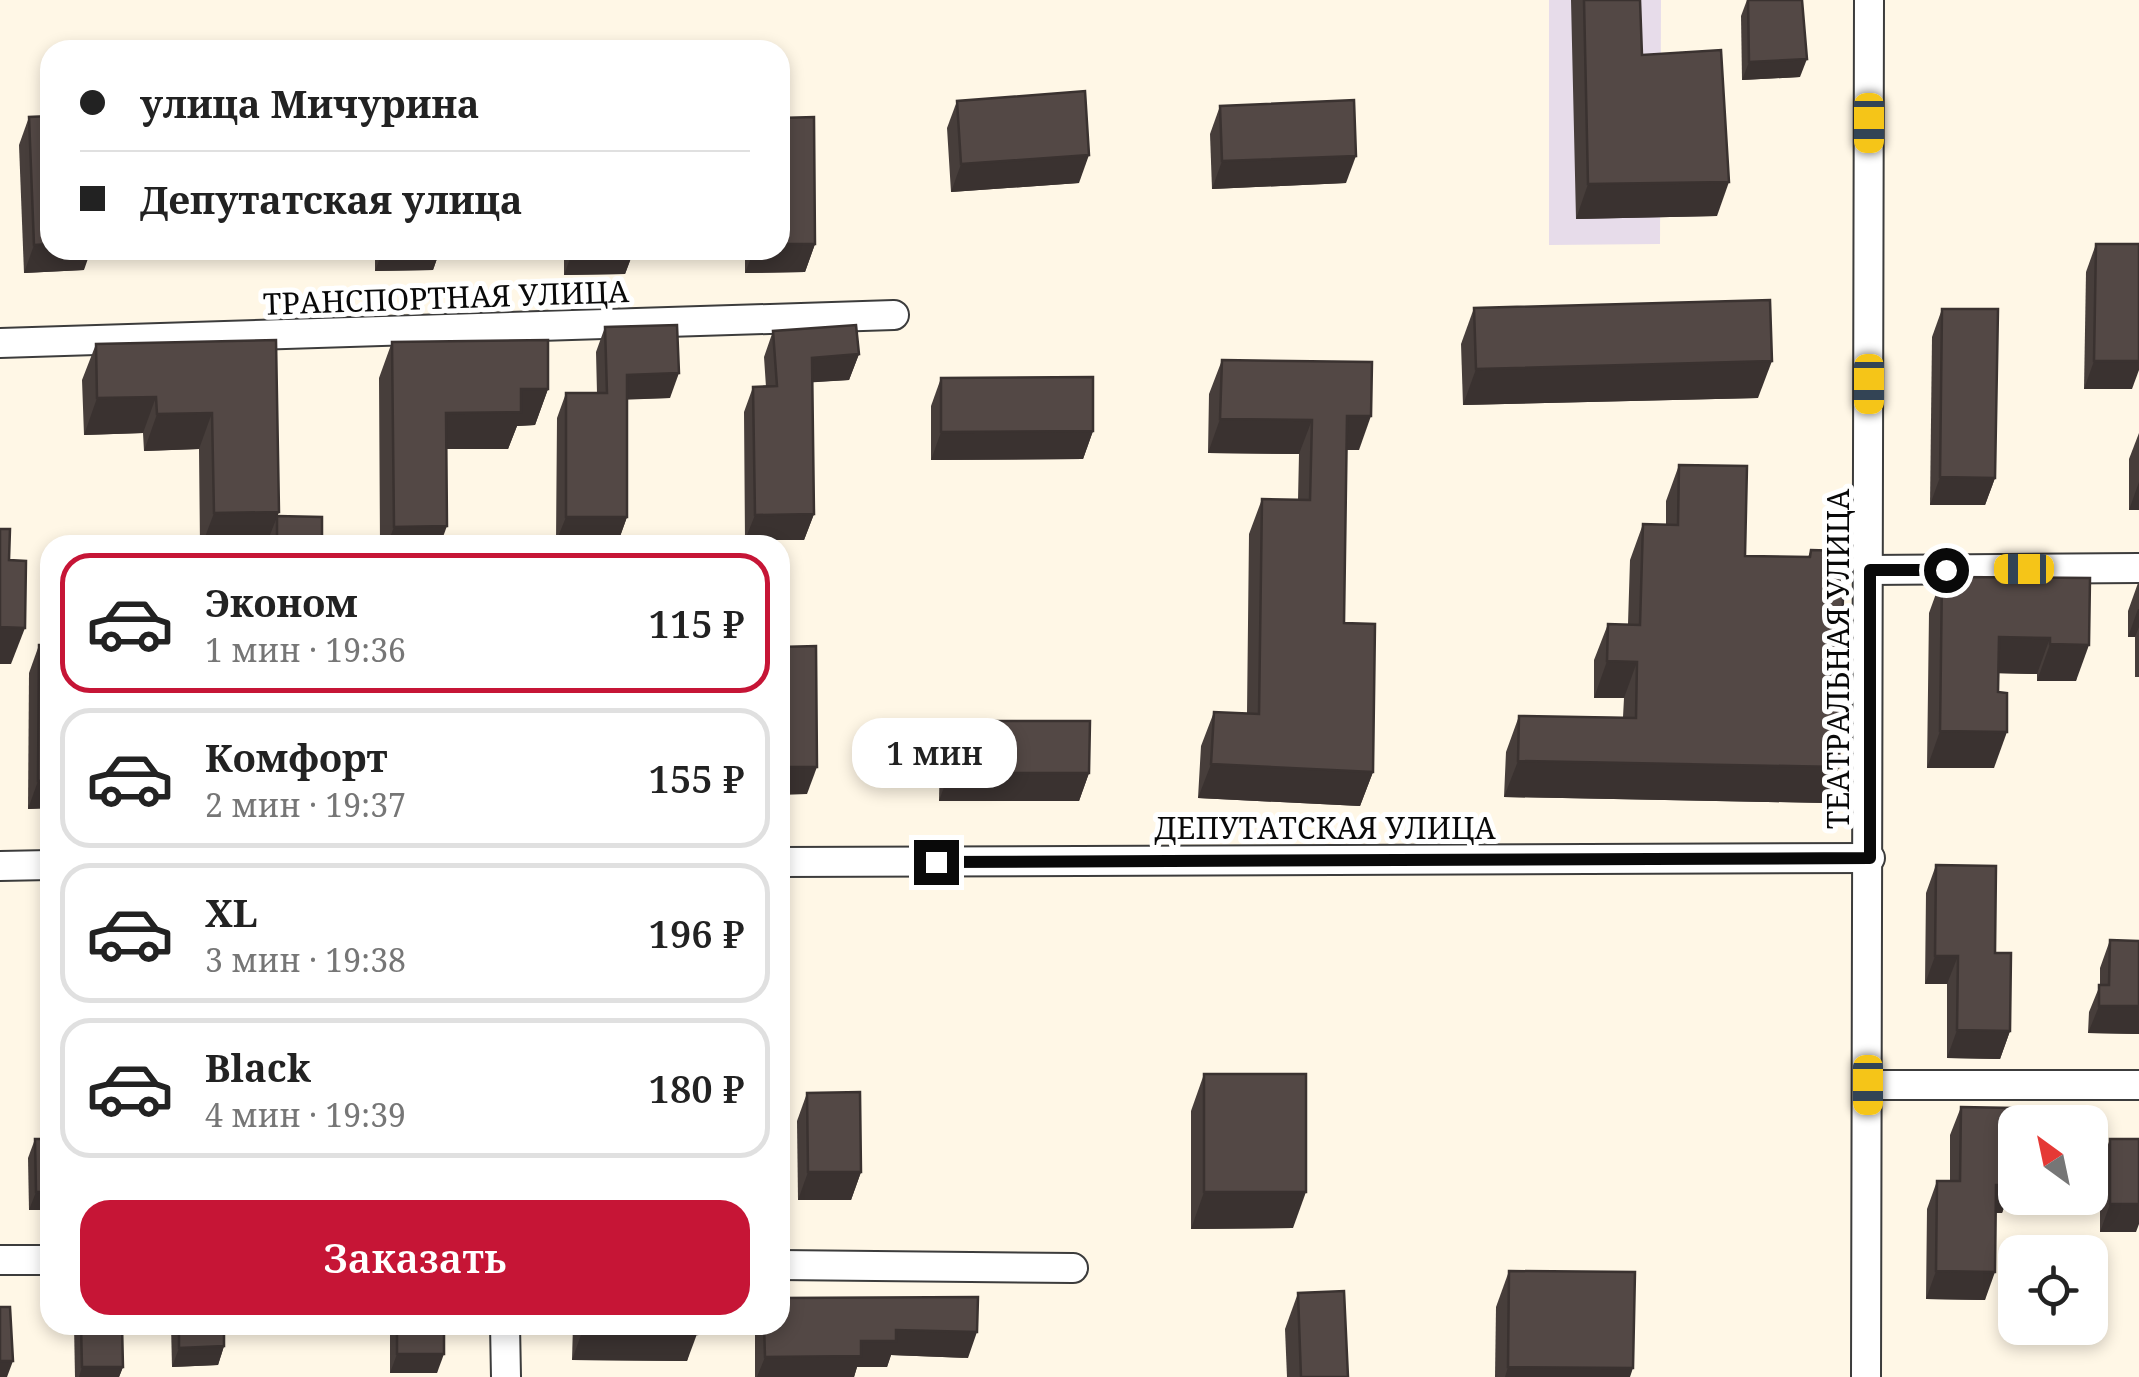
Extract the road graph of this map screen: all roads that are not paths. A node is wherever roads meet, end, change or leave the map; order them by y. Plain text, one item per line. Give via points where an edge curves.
1 (1869, 0) edge
2 (894, 315) dead end
3 (0, 343) edge
4 (2139, 568) edge
5 (1870, 570) junction
6 (1870, 858) junction
7 (790, 862) edge
8 (40, 865) edge
9 (0, 866) edge
10 (1868, 1085) junction
11 (2139, 1085) edge
12 (0, 1260) edge
13 (40, 1260) edge
14 (790, 1265) edge
15 (1074, 1268) dead end
16 (505, 1335) edge
17 (506, 1377) edge
18 (1866, 1377) edge

1 - 5 street, ТЕАТРАЛЬНАЯ УЛИЦА
2 - 3 street, ТРАНСПОРТНАЯ УЛИЦА
4 - 5 street
5 - 6 street, ТЕАТРАЛЬНАЯ УЛИЦА
6 - 7 street, ДЕПУТАТСКАЯ УЛИЦА
6 - 10 street, ТЕАТРАЛЬНАЯ УЛИЦА
8 - 9 street
10 - 11 street
10 - 18 street, ТЕАТРАЛЬНАЯ УЛИЦА
12 - 13 street
14 - 15 street
16 - 17 street

